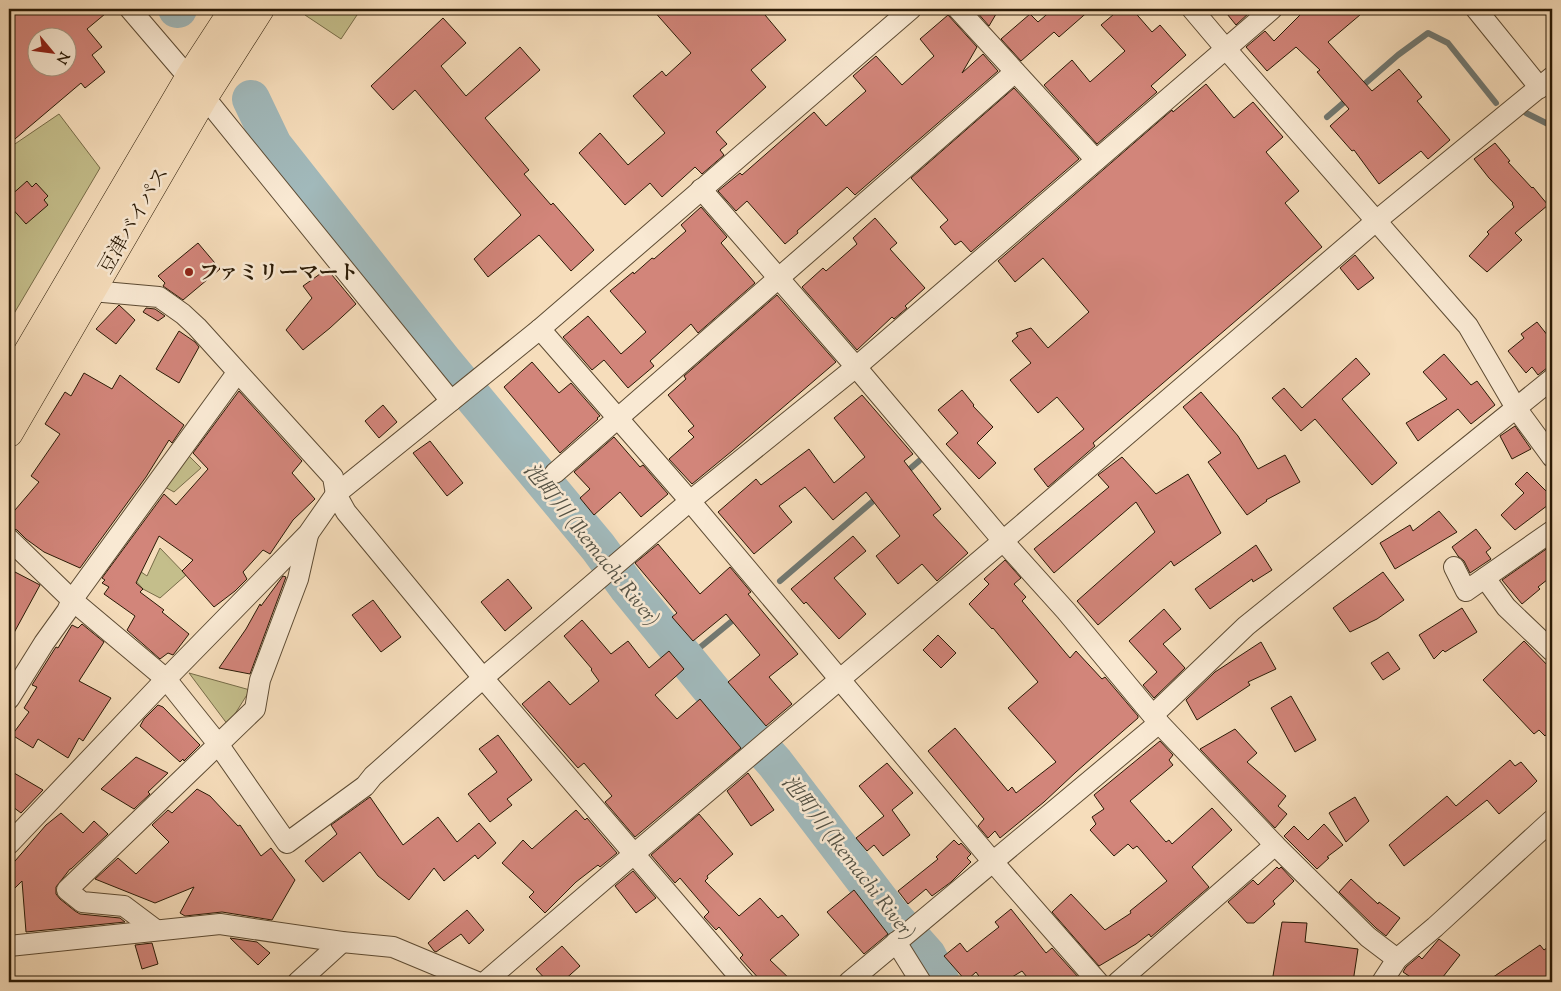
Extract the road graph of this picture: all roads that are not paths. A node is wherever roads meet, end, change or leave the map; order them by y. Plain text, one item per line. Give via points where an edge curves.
1 (130, 9) edge
2 (234, 9) edge
3 (260, 9) edge
4 (911, 9) edge
5 (958, 9) edge
6 (1192, 9) edge
7 (1272, 9) edge
8 (1476, 9) edge
9 (1225, 48) junction
10 (1015, 72) junction
11 (1546, 82) edge
12 (196, 88) junction
13 (1096, 160) junction
14 (701, 189) junction
15 (1376, 221) junction
16 (779, 279) junction
17 (81, 285) junction
18 (540, 329) junction
19 (856, 367) junction
20 (237, 373) junction
21 (1552, 379) edge
22 (9, 384) edge
23 (451, 401) junction
24 (1516, 408) junction
25 (618, 419) junction
26 (9, 433) edge
27 (1552, 458) edge
28 (555, 473) dead end
29 (336, 494) junction
30 (690, 501) junction
31 (1552, 531) edge
32 (308, 534) junction
33 (9, 539) edge
34 (1003, 541) junction
35 (1454, 566) dead end
36 (1485, 578) junction
37 (72, 600) junction
38 (1552, 651) edge
39 (483, 678) junction
40 (166, 679) junction
41 (840, 679) junction
42 (9, 699) edge
43 (1156, 719) junction
44 (218, 744) junction
45 (1552, 820) edge
46 (9, 844) edge
47 (1275, 845) junction
48 (634, 854) junction
49 (993, 862) junction
50 (156, 930) junction
51 (342, 942) junction
52 (896, 942) junction
53 (9, 946) edge
54 (1397, 960) junction
55 (298, 982) edge
56 (477, 982) edge
57 (485, 982) edge
58 (744, 982) edge
59 (849, 982) edge
60 (921, 982) edge
61 (1098, 982) edge
62 (1118, 982) edge
63 (1382, 982) edge

1 - 12 street
2 - 12 highway, 豆津バイパス
3 - 12 highway, 豆津バイパス
4 - 14 street
5 - 10 street
6 - 9 street
7 - 9 street
8 - 11 street
9 - 13 street
9 - 15 street
10 - 13 street
10 - 16 street
11 - 15 street
12 - 17 highway, 豆津バイパス
12 - 23 street
13 - 19 street
14 - 16 street
14 - 18 street
15 - 24 street via 1468,326
15 - 34 street
16 - 19 street
16 - 25 street
17 - 20 street via 160,297 197,327
17 - 22 highway, 豆津バイパス
17 - 26 highway, 豆津バイパス
18 - 23 street
18 - 25 street
19 - 30 street
19 - 34 street
20 - 29 street via 333,477
20 - 37 street
21 - 24 street
23 - 29 street
24 - 27 street
24 - 43 street via 1246,626
25 - 28 street
25 - 30 street
29 - 32 street
29 - 39 street via 346,512
30 - 39 street
30 - 41 street
31 - 36 street
32 - 40 street
32 - 44 street via 298,579 260,680 255,709
33 - 37 street
34 - 41 street
34 - 43 street
35 - 36 street via 1466,591
36 - 38 street via 1506,607
37 - 40 street
37 - 42 street
39 - 44 street via 365,786 287,843
39 - 48 street
40 - 44 street
40 - 46 street
41 - 48 street
41 - 49 street
43 - 47 street
43 - 49 street
44 - 50 street via 67,890 82,902 124,906
45 - 54 street
47 - 54 street via 1368,937
47 - 62 street
48 - 57 street
48 - 58 street
49 - 52 street
49 - 61 street
50 - 51 street via 220,924
50 - 53 street
51 - 55 street
51 - 56 street via 393,947
52 - 59 street
52 - 60 street
54 - 63 street

